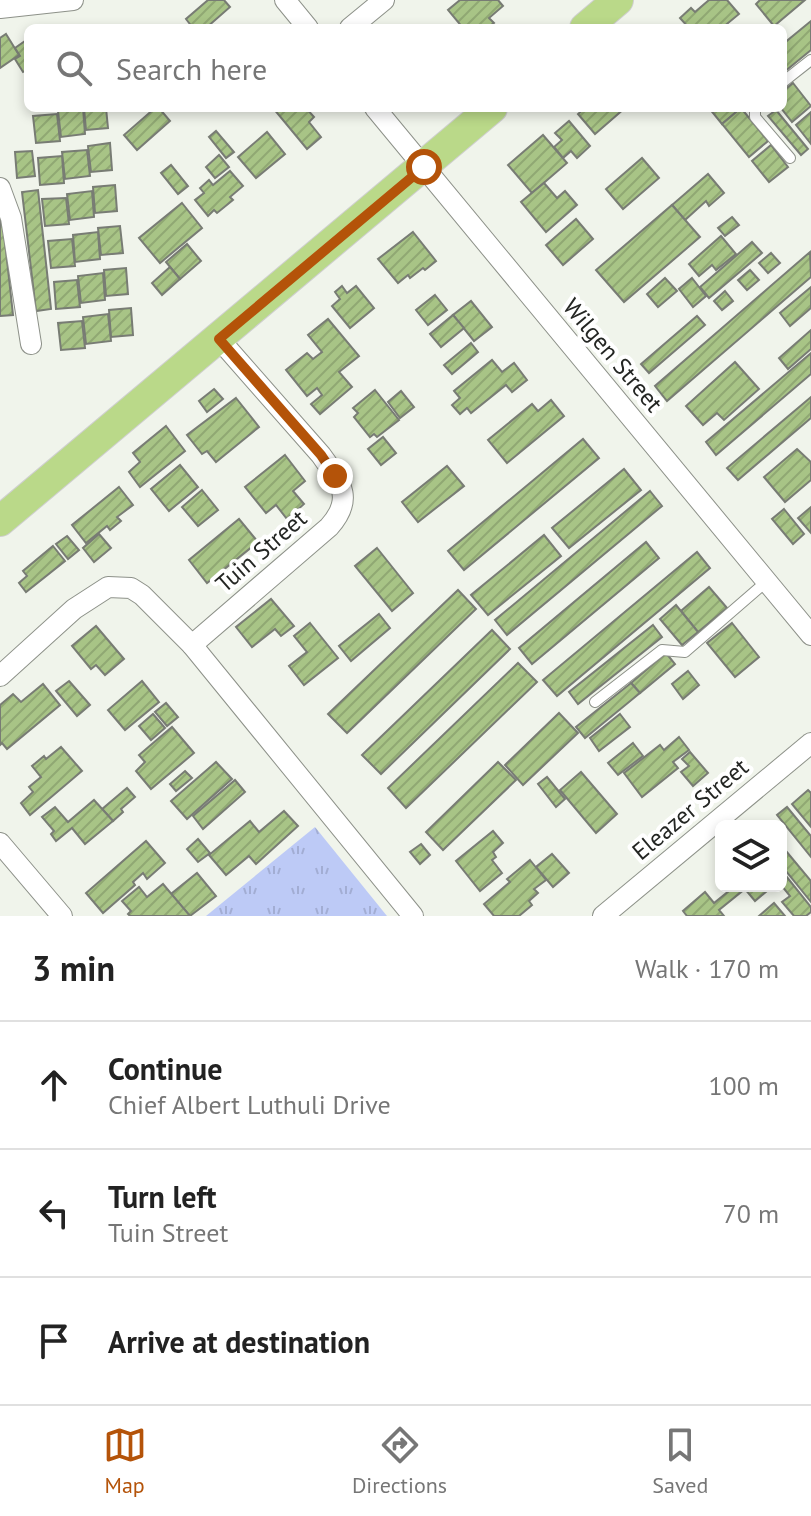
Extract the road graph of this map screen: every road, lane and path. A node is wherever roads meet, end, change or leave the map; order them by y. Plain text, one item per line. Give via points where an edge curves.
1 (73, 0) edge
2 (285, 0) edge
3 (384, 0) edge
4 (618, 0) edge
5 (0, 8) edge
6 (305, 24) edge
7 (355, 24) edge
8 (590, 24) edge
9 (811, 60) edge
10 (787, 79) edge
11 (378, 112) edge
12 (487, 112) edge
13 (755, 112) edge
14 (790, 158) dead end
15 (424, 167) junction
16 (0, 188) edge
17 (219, 339) junction
18 (31, 344) dead end
19 (112, 425) junction
20 (0, 494) edge
21 (0, 521) edge
22 (767, 581) junction
23 (811, 635) edge
24 (192, 645) junction
25 (0, 676) edge
26 (595, 702) dead end
27 (811, 743) edge
28 (0, 843) edge
29 (62, 916) edge
30 (413, 916) edge
31 (603, 916) edge

1 - 5 street
2 - 6 street
3 - 7 street
4 - 8 main road
9 - 10 lane
11 - 15 street, Wilgen Street
12 - 15 main road
13 - 14 lane
15 - 17 main road
15 - 22 street, Wilgen Street
16 - 18 street via 11,218
17 - 19 main road
17 - 24 street, Tuin Street via 321,455 344,504 329,527
19 - 20 main road
19 - 21 main road
22 - 23 street, Wilgen Street
22 - 26 lane via 685,652 662,650
24 - 25 street via 142,595 121,586 100,591 74,609
24 - 30 street
27 - 31 street, Eleazer Street
28 - 29 street

